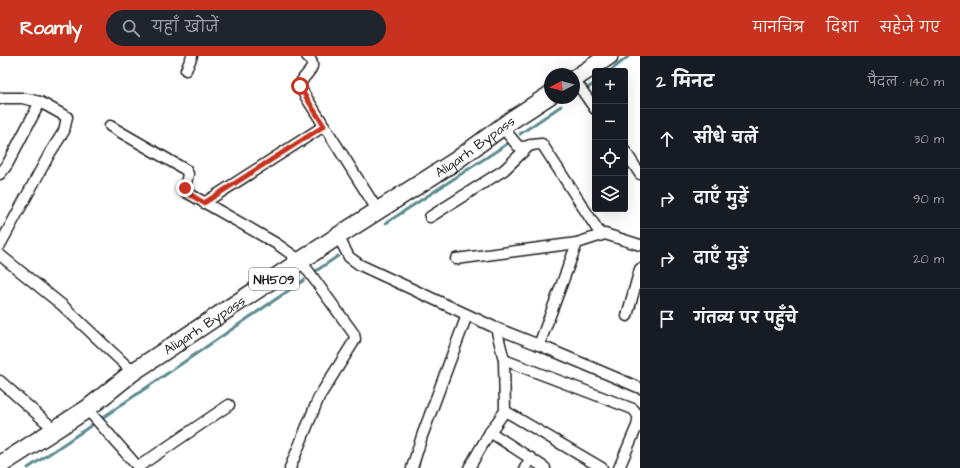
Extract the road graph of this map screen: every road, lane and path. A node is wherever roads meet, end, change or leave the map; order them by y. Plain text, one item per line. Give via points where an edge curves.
1 (192, 56) edge
2 (307, 56) edge
3 (609, 56) edge
4 (186, 70) dead end
5 (580, 75) edge
6 (580, 88) edge
7 (0, 98) edge
8 (544, 99) edge
9 (40, 102) junction
10 (592, 105) edge
11 (110, 126) dead end
12 (324, 126) junction
13 (502, 126) junction
14 (530, 146) junction
15 (628, 156) edge
16 (0, 174) edge
17 (640, 174) edge
18 (204, 203) junction
19 (378, 211) junction
20 (430, 217) dead end
21 (601, 235) junction
22 (338, 236) junction
23 (577, 243) junction
24 (0, 245) edge
25 (640, 245) edge
26 (0, 255) edge
27 (456, 259) dead end
28 (301, 261) junction
29 (640, 269) edge
30 (467, 315) junction
31 (627, 316) dead end
32 (496, 328) junction
33 (539, 345) junction
34 (504, 360) junction
35 (133, 372) junction
36 (0, 381) edge
37 (640, 388) edge
38 (229, 405) dead end
39 (505, 411) junction
40 (94, 417) junction
41 (55, 430) junction
42 (490, 432) junction
43 (531, 458) junction
44 (0, 465) edge
45 (137, 468) edge
46 (290, 468) edge
47 (412, 468) edge
48 (469, 468) edge
49 (525, 468) edge
50 (545, 468) edge
51 (602, 468) edge
52 (619, 468) edge

1 - 4 street
2 - 12 street via 313,65 300,86
3 - 5 highway
6 - 10 street
7 - 9 street via 22,98
8 - 13 highway, Aligarh Bypass / NH509
9 - 16 street
9 - 24 street via 67,117 64,131
11 - 18 street via 186,170 186,192
12 - 18 street
12 - 19 street
13 - 14 street via 518,146
13 - 19 highway, Aligarh Bypass / NH509 via 454,162
14 - 20 street via 504,170
14 - 21 street via 542,144
15 - 17 street
18 - 28 street via 277,244
19 - 22 highway, Aligarh Bypass / NH509
21 - 23 street
21 - 25 street
22 - 28 highway, Aligarh Bypass / NH509
22 - 30 street via 349,256 360,265
23 - 27 street
23 - 33 street
26 - 35 street via 62,305
28 - 35 highway, Aligarh Bypass / NH509
28 - 46 street via 354,334 355,339 319,397
29 - 31 street
30 - 32 street
30 - 47 street
32 - 33 street
32 - 34 street
33 - 37 street
34 - 39 street
34 - 52 street via 638,413 637,426
35 - 40 highway, Aligarh Bypass / NH509
36 - 41 street
38 - 45 street
39 - 42 street
39 - 51 street
40 - 41 highway, Aligarh Bypass / NH509
40 - 45 street
41 - 44 highway, Aligarh Bypass / NH509
42 - 43 street
42 - 48 street
43 - 49 street
43 - 50 street

